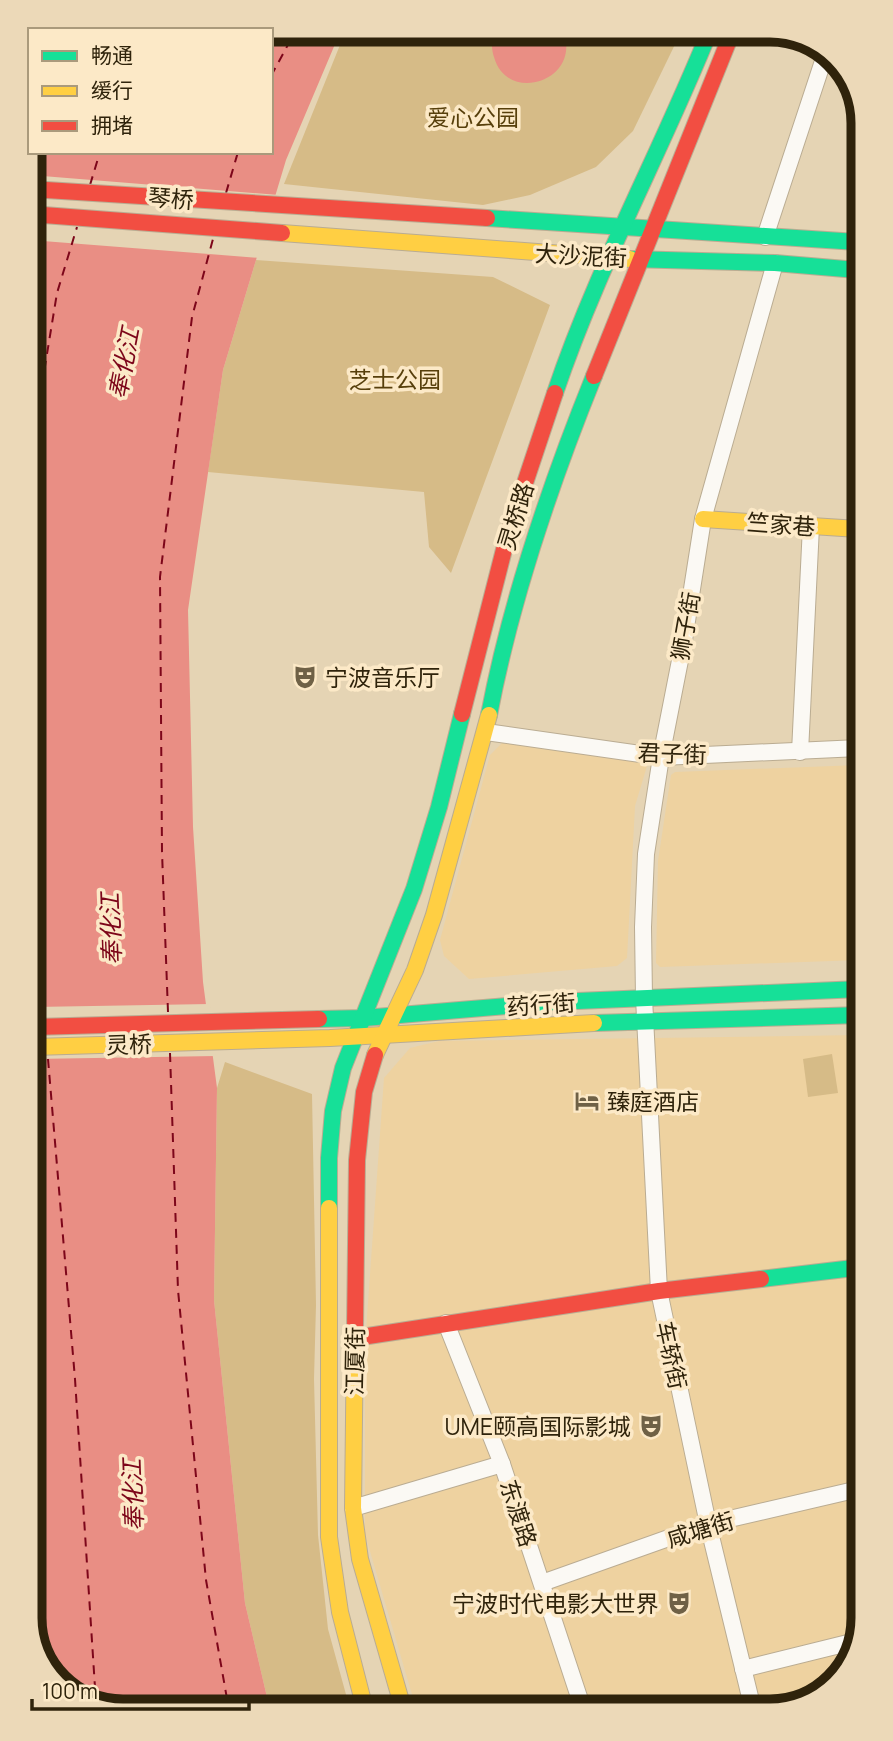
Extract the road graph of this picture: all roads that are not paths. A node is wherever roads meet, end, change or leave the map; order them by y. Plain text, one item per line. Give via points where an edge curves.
1 (705, 42) edge
2 (728, 42) edge
3 (823, 62) edge
4 (42, 190) edge
5 (312, 208) joint
6 (42, 215) edge
7 (622, 228) junction
8 (653, 230) junction
9 (306, 236) joint
10 (765, 237) junction
11 (851, 242) edge
12 (609, 258) junction
13 (642, 259) junction
14 (775, 263) junction
15 (851, 269) edge
16 (703, 519) junction
17 (811, 526) junction
18 (851, 529) edge
19 (486, 732) junction
20 (851, 749) edge
21 (800, 752) junction
22 (661, 757) junction
23 (851, 989) edge
24 (644, 998) junction
25 (394, 1014) junction
26 (851, 1015) edge
27 (364, 1017) junction
28 (646, 1021) junction
29 (222, 1023) joint
30 (42, 1027) edge
31 (384, 1034) junction
32 (356, 1037) junction
33 (224, 1041) joint
34 (42, 1047) edge
35 (851, 1268) edge
36 (659, 1292) junction
37 (446, 1323) junction
38 (355, 1338) junction
39 (502, 1464) junction
40 (851, 1491) edge
41 (353, 1508) junction
42 (708, 1524) junction
43 (542, 1583) junction
44 (847, 1643) edge
45 (743, 1669) junction
46 (362, 1699) edge
47 (400, 1699) edge
48 (580, 1699) edge
49 (750, 1699) edge

1 - 7 main road, 灵桥路
2 - 8 main road, 灵桥路
3 - 10 street
4 - 5 main road, 琴桥
5 - 7 main road, 大沙泥街
6 - 9 main road, 琴桥
7 - 8 main road, 大沙泥街
7 - 12 main road, 灵桥路
8 - 10 main road, 大沙泥街
8 - 13 main road, 灵桥路
9 - 12 main road, 大沙泥街
10 - 11 main road, 大沙泥街
12 - 13 main road, 大沙泥街
12 - 27 main road, 灵桥路 via 572,342 509,534 439,807 414,889
13 - 14 main road, 大沙泥街
13 - 19 main road, 灵桥路 via 571,434 537,534 499,662
14 - 15 main road, 大沙泥街
14 - 16 street, 狮子街
16 - 17 main road, 竺家巷
16 - 22 street, 狮子街
17 - 18 main road, 竺家巷
17 - 21 street
19 - 22 street, 君子街
19 - 25 main road, 灵桥路 via 434,915
20 - 21 street, 君子街
21 - 22 street, 君子街
22 - 24 street, 狮子街 via 646,854
23 - 24 main road, 药行街
24 - 25 main road, 药行街
24 - 28 street, 车轿街
25 - 27 main road, 药行街
25 - 31 main road, 江厦街
26 - 28 main road, 药行街
27 - 29 main road, 药行街
27 - 32 main road, 江厦街
28 - 31 main road, 药行街
28 - 36 street, 车轿街
29 - 30 main road, 灵桥
31 - 32 main road, 药行街
31 - 38 main road, 江厦街 via 370,1067 360,1114
32 - 33 main road, 药行街
32 - 46 main road, 江厦街 via 337,1089 329,1158 327,1487 334,1584
33 - 34 main road, 灵桥
35 - 36 main road
36 - 37 main road
36 - 42 street, 车轿街
37 - 38 main road
37 - 39 street, 东渡路
38 - 41 main road, 江厦街
39 - 41 street
39 - 43 street, 东渡路
40 - 42 street, 咸塘街
41 - 47 main road, 江厦街 via 360,1559
42 - 43 street, 咸塘街
42 - 45 street, 车轿街
43 - 48 street, 东渡路
44 - 45 street
45 - 49 street, 车轿街

